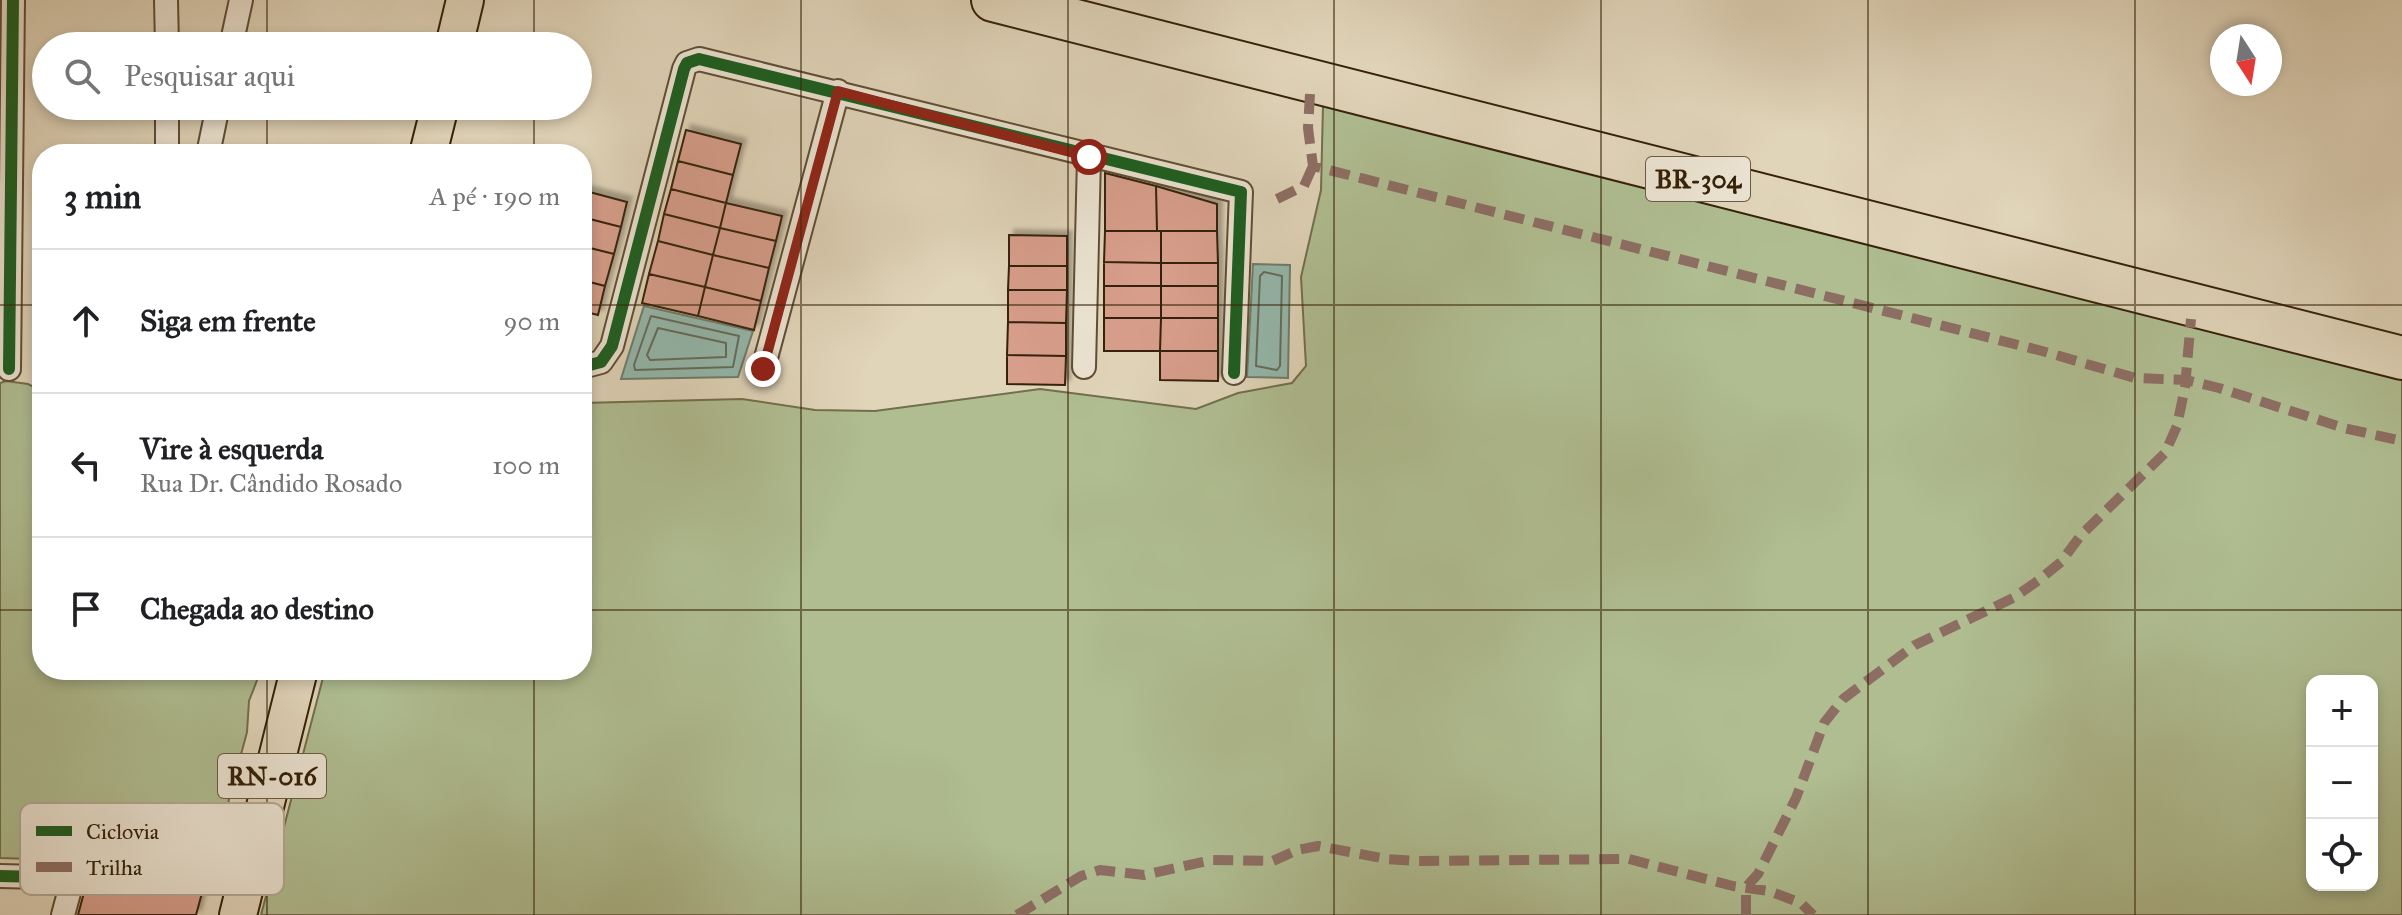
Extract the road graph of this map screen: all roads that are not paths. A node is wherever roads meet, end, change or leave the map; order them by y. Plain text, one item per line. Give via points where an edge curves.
1 (13, 0) edge
2 (166, 0) edge
3 (241, 0) edge
4 (465, 0) edge
5 (993, 0) edge
6 (167, 32) edge
7 (234, 32) edge
8 (457, 32) edge
9 (838, 91) junction
10 (167, 120) edge
11 (215, 120) edge
12 (436, 120) edge
13 (167, 144) edge
14 (210, 144) edge
15 (430, 144) edge
16 (1089, 157) junction
17 (2402, 358) edge
18 (592, 364) edge
19 (1084, 367) dead end
20 (9, 369) dead end
21 (763, 369) dead end
22 (1234, 373) dead end
23 (296, 680) edge
24 (266, 803) edge
25 (0, 876) edge
26 (20, 877) edge
27 (68, 895) edge
28 (217, 895) edge
29 (242, 898) edge
30 (63, 915) edge

1 - 20 street
2 - 6 street
3 - 7 street
4 - 8 main road
5 - 17 highway, BR-304
9 - 16 street
9 - 18 street via 699,59 687,63 612,346 601,362
9 - 21 street
10 - 13 street
11 - 14 street
12 - 15 main road
16 - 19 street
16 - 22 street via 1241,192
23 - 24 main road, RN-016
25 - 26 street
27 - 30 street
28 - 29 street

